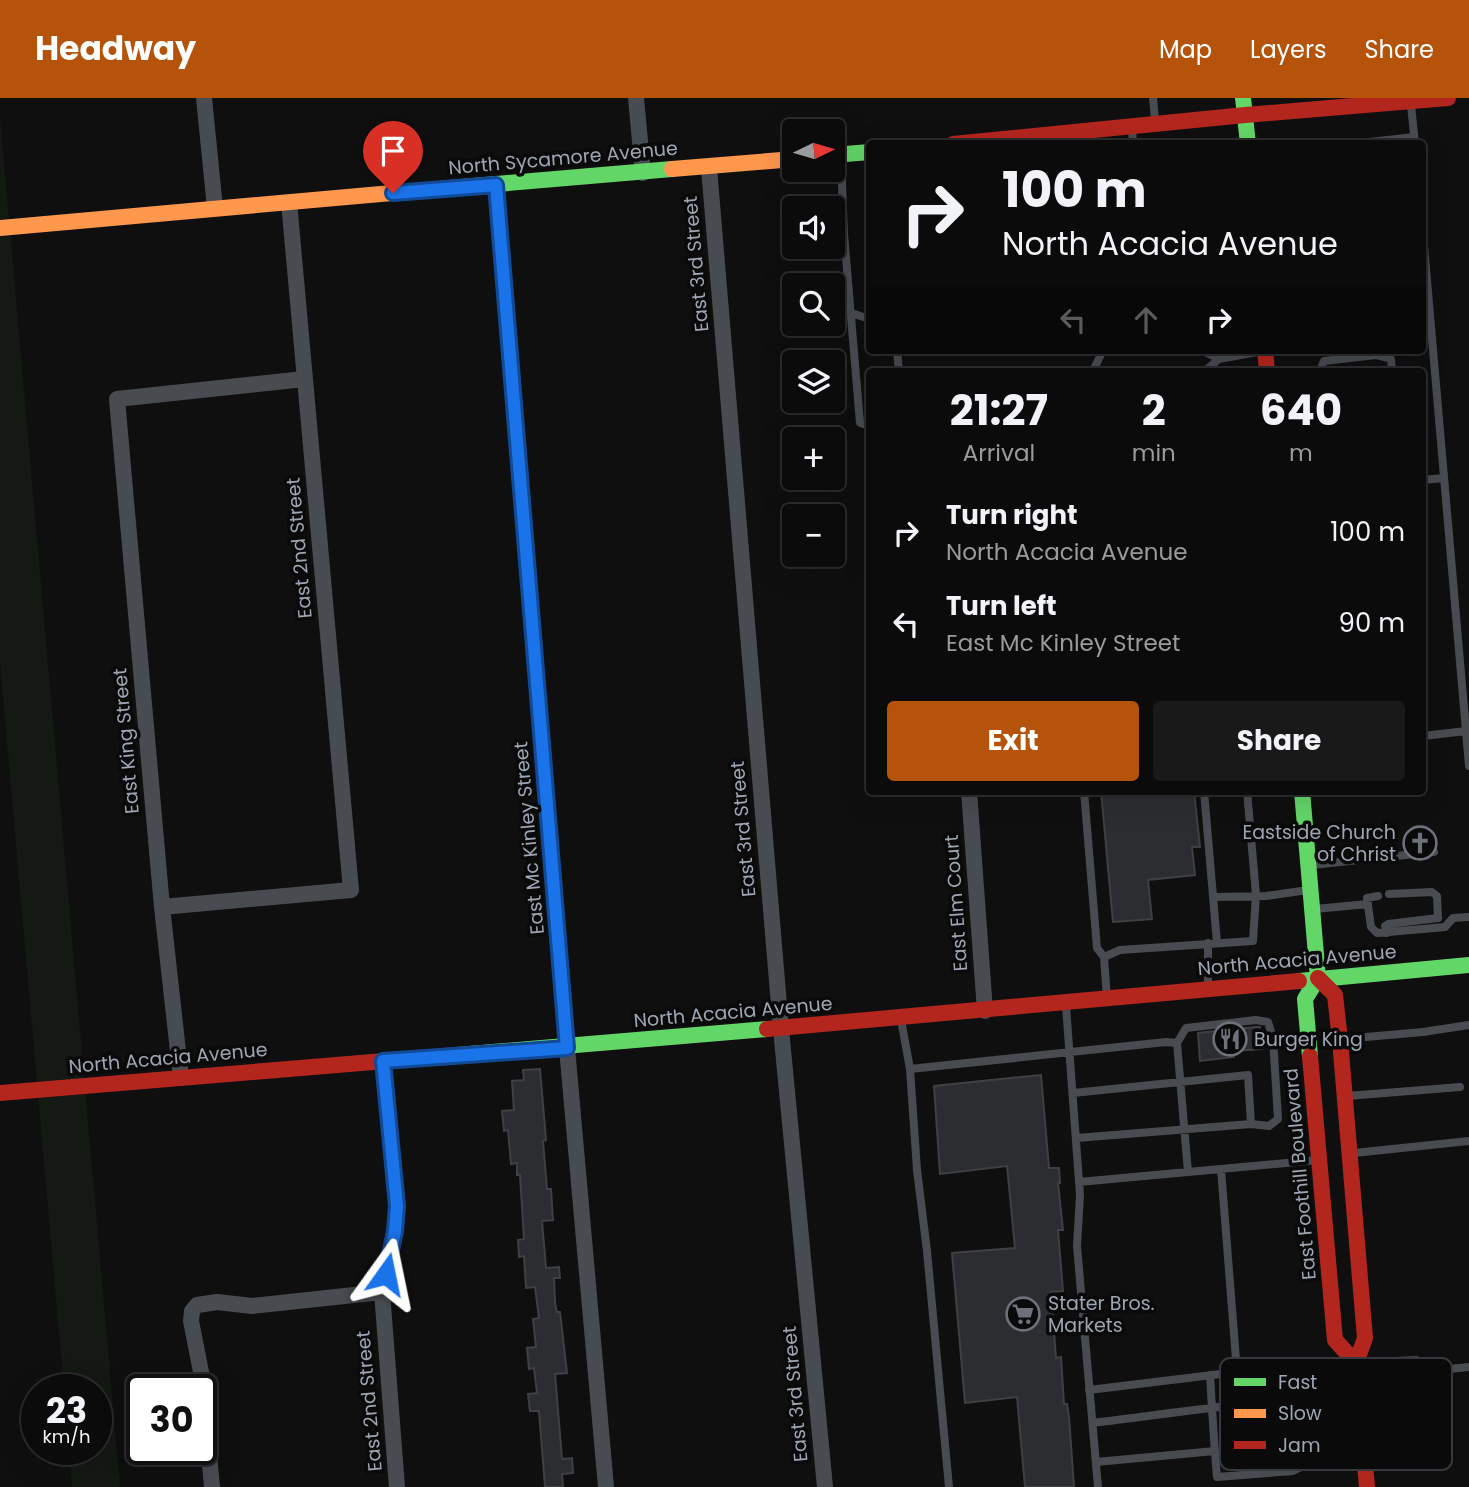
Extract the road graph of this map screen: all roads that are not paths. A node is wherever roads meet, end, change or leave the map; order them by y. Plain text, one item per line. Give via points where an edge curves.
1 (204, 98) edge
2 (636, 98) edge
3 (1153, 98) edge
4 (1447, 98) edge
5 (1404, 101) edge
6 (1244, 106) edge
7 (1155, 123) junction
8 (1132, 126) junction
9 (1085, 137) edge
10 (1029, 140) edge
11 (1133, 140) edge
12 (1248, 140) edge
13 (1415, 140) edge
14 (866, 152) edge
15 (845, 154) edge
16 (782, 160) edge
17 (709, 168) junction
18 (643, 173) junction
19 (839, 182) edge
20 (496, 185) junction
21 (289, 202) junction
22 (215, 208) junction
23 (0, 229) edge
24 (1426, 269) edge
25 (851, 313) junction
26 (866, 318) edge
27 (1209, 354) edge
28 (1245, 354) edge
29 (1219, 359) junction
30 (1208, 368) edge
31 (1321, 368) edge
32 (1392, 368) edge
33 (304, 379) junction
34 (866, 425) edge
35 (1444, 478) junction
36 (1426, 480) edge
37 (1466, 731) junction
38 (1426, 736) edge
39 (1469, 766) edge
40 (968, 795) edge
41 (1084, 795) edge
42 (1204, 795) edge
43 (1247, 795) edge
44 (1302, 795) edge
45 (1434, 852) dead end
46 (1309, 865) junction
47 (1311, 890) junction
48 (1389, 894) dead end
49 (1256, 895) junction
50 (1378, 896) dead end
51 (1213, 897) junction
52 (1368, 904) junction
53 (162, 907) junction
54 (1312, 909) junction
55 (1469, 917) edge
56 (1387, 933) junction
57 (1213, 943) junction
58 (1104, 957) junction
59 (1469, 965) edge
60 (1318, 978) junction
61 (1208, 989) junction
62 (1107, 999) junction
63 (1066, 1003) junction
64 (985, 1011) junction
65 (900, 1018) junction
66 (1469, 1025) edge
67 (781, 1029) junction
68 (1339, 1040) junction
69 (1177, 1043) junction
70 (567, 1048) junction
71 (1069, 1051) junction
72 (383, 1061) junction
73 (910, 1069) junction
74 (181, 1078) junction
75 (1181, 1082) junction
76 (1460, 1087) dead end
77 (0, 1093) edge
78 (1073, 1093) junction
79 (1344, 1096) junction
80 (1251, 1124) junction
81 (1185, 1129) junction
82 (1077, 1138) junction
83 (1469, 1140) edge
84 (1349, 1154) junction
85 (1320, 1160) junction
86 (1221, 1169) junction
87 (1188, 1172) junction
88 (1079, 1182) junction
89 (382, 1292) junction
90 (1236, 1358) edge
91 (1351, 1358) edge
92 (1358, 1358) edge
93 (1220, 1374) edge
94 (1210, 1375) junction
95 (1090, 1390) junction
96 (1220, 1408) edge
97 (1212, 1409) junction
98 (1093, 1423) junction
99 (1215, 1451) junction
100 (1096, 1462) junction
101 (1256, 1470) edge
102 (1295, 1470) edge
103 (1256, 1474) junction
104 (212, 1487) edge
105 (397, 1487) edge
106 (606, 1487) edge
107 (825, 1487) edge
108 (948, 1487) edge
109 (1098, 1487) edge

1 - 22 street
2 - 18 street
3 - 7 lane
4 - 5 street
5 - 6 street
5 - 13 lane
6 - 7 street
6 - 12 street
7 - 8 street
8 - 9 street
8 - 11 lane
9 - 10 street
14 - 15 street
16 - 17 street, North Sycamore Avenue
17 - 18 street, North Sycamore Avenue
17 - 67 street, East 3rd Street
18 - 20 street, North Sycamore Avenue
19 - 25 lane
20 - 21 street, North Sycamore Avenue
20 - 70 street, East Mc Kinley Street
21 - 22 street, North Sycamore Avenue
21 - 33 street, East 2nd Street
22 - 23 street, North Sycamore Avenue
24 - 35 lane
25 - 26 lane
25 - 34 lane via 860,423
27 - 29 lane
28 - 29 lane
29 - 30 lane
31 - 32 lane via 1324,361 1376,355 1391,359
33 - 53 street, East King Street via 117,399
33 - 53 street, East 2nd Street via 351,890
35 - 36 lane
35 - 37 lane
37 - 38 lane
37 - 39 lane
40 - 64 street, East Elm Court
41 - 58 lane via 1097,948
42 - 51 lane
43 - 49 lane
44 - 46 street, East Foothill Boulevard
45 - 46 lane
46 - 47 street, East Foothill Boulevard
47 - 49 lane
47 - 54 street, East Foothill Boulevard
48 - 56 lane via 1432,892 1437,896 1438,918 1388,924
49 - 51 lane
49 - 57 lane via 1253,941
50 - 52 lane via 1367,898
51 - 57 lane
52 - 54 lane
52 - 56 lane via 1371,927 1377,933
53 - 74 street, East King Street
54 - 60 street, East Foothill Boulevard
55 - 56 lane via 1453,918 1445,927
57 - 58 lane via 1120,950
57 - 61 lane
58 - 62 lane
59 - 60 street, North Acacia Avenue
60 - 61 street, North Acacia Avenue
60 - 68 street, East Foothill Boulevard via 1335,995
60 - 85 street, East Foothill Boulevard via 1305,999
61 - 62 street, North Acacia Avenue
62 - 63 street, North Acacia Avenue
63 - 64 street, North Acacia Avenue
63 - 71 lane
64 - 65 street, North Acacia Avenue
65 - 67 street, North Acacia Avenue
65 - 73 lane
66 - 68 lane
67 - 70 street, North Acacia Avenue
67 - 107 street, East 3rd Street
68 - 79 street, East Foothill Boulevard
69 - 71 lane
69 - 75 lane
69 - 80 lane via 1186,1028 1233,1021 1268,1022 1278,1119 1269,1126
70 - 72 street, North Acacia Avenue
70 - 106 street, East Mc Kinley Street
71 - 73 lane
71 - 78 lane
72 - 74 street, North Acacia Avenue
72 - 89 street, East 2nd Street via 397,1206
73 - 108 lane
74 - 77 street, North Acacia Avenue
75 - 78 lane
75 - 80 lane via 1248,1075
75 - 81 lane
76 - 79 lane
78 - 82 lane
79 - 84 street, East Foothill Boulevard
80 - 81 lane
81 - 82 lane
81 - 87 lane
82 - 88 lane
83 - 84 lane
84 - 92 street, East Foothill Boulevard via 1365,1338
85 - 86 lane
85 - 91 street, East Foothill Boulevard via 1335,1340
86 - 87 lane
86 - 90 lane
87 - 88 lane
88 - 95 lane via 1077,1246
89 - 104 street via 252,1306 197,1305 191,1321 202,1377
89 - 105 street, East 2nd Street
93 - 94 lane
94 - 95 lane
94 - 97 lane
95 - 98 lane
96 - 97 lane
97 - 98 lane
97 - 99 lane
98 - 100 lane
99 - 100 lane
99 - 103 lane via 1217,1477
100 - 109 lane
101 - 103 lane
102 - 103 lane

